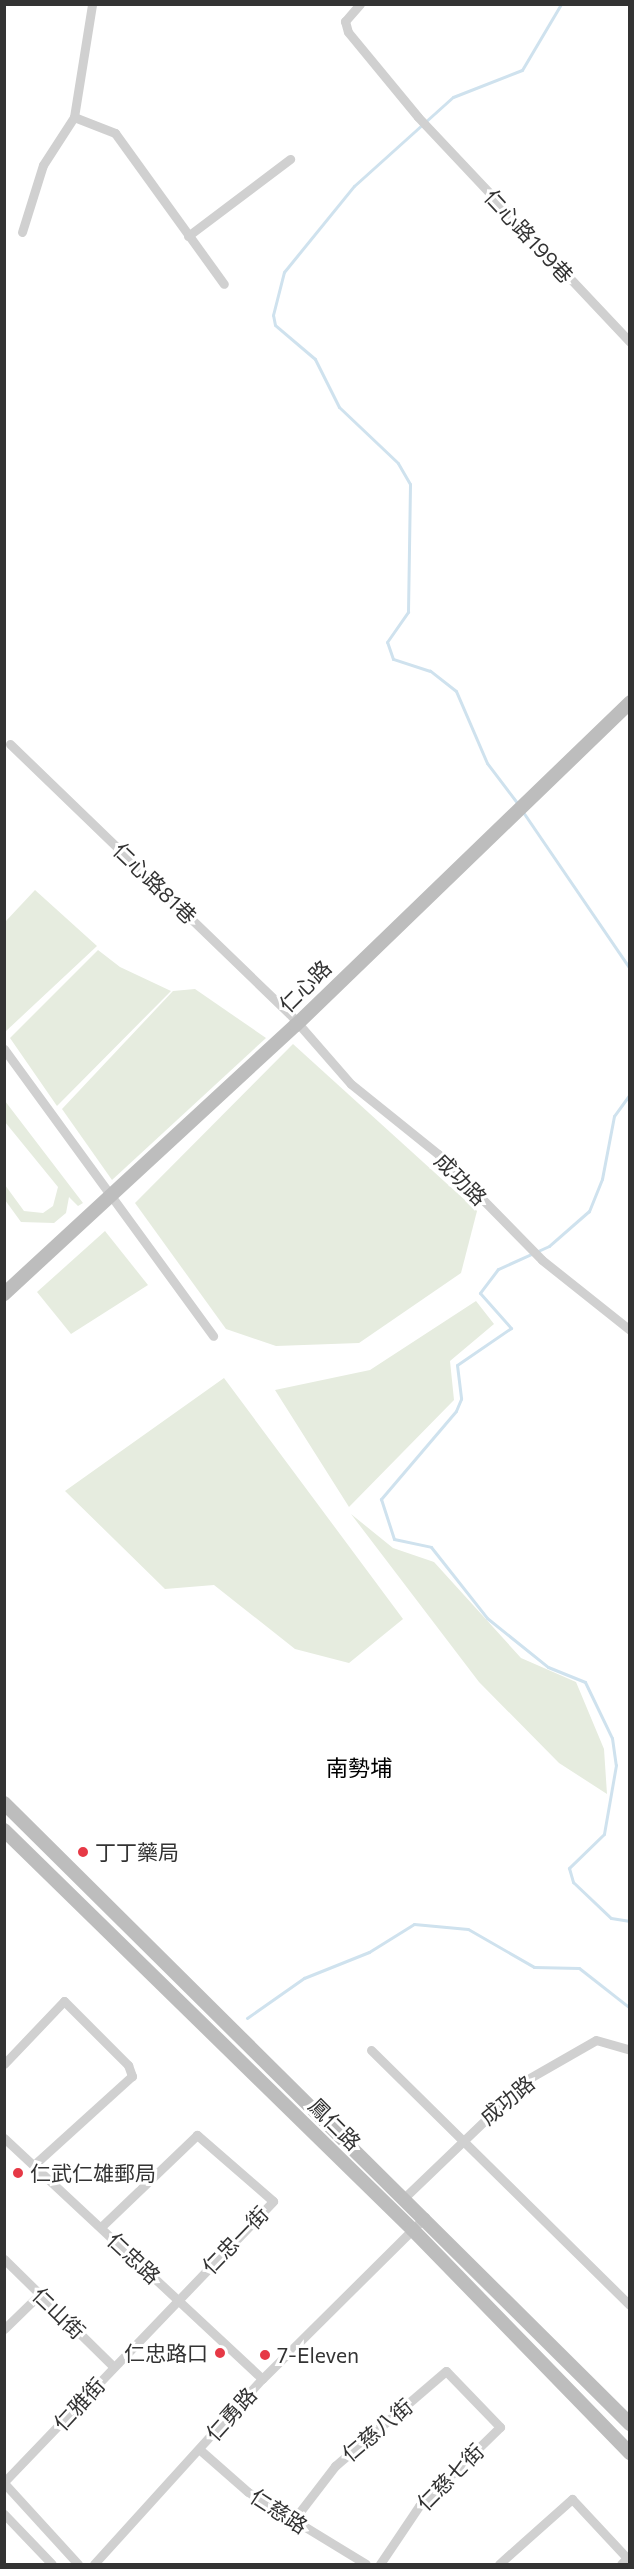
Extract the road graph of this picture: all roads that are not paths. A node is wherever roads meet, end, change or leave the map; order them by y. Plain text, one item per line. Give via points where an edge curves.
1 (92, 4) edge
2 (360, 4) edge
3 (74, 117) junction
4 (290, 159) dead end
5 (22, 232) dead end
6 (188, 236) junction
7 (225, 284) dead end
8 (630, 342) edge
9 (630, 702) edge
10 (10, 744) dead end
11 (296, 1025) junction
12 (4, 1049) edge
13 (111, 1195) junction
14 (4, 1294) edge
15 (630, 1330) edge
16 (213, 1336) dead end
17 (4, 1803) edge
18 (4, 1830) edge
19 (371, 2050) dead end
20 (630, 2050) edge
21 (4, 2064) edge
22 (4, 2138) edge
23 (463, 2142) junction
24 (34, 2165) junction
25 (404, 2198) junction
26 (424, 2217) junction
27 (101, 2227) junction
28 (412, 2229) junction
29 (4, 2259) edge
30 (40, 2295) junction
31 (178, 2299) junction
32 (630, 2305) edge
33 (4, 2330) edge
34 (114, 2367) junction
35 (262, 2379) junction
36 (470, 2397) joint
37 (630, 2424) edge
38 (199, 2449) junction
39 (630, 2453) edge
40 (4, 2483) edge
41 (4, 2514) edge
42 (292, 2522) junction
43 (52, 2565) edge
44 (78, 2565) edge
45 (94, 2565) edge
46 (366, 2565) edge
47 (380, 2565) edge
48 (499, 2565) edge
49 (621, 2565) edge

1 - 3 street
2 - 8 street, 仁心路199巷 via 345,21 348,32 420,120
3 - 5 street via 44,165
3 - 6 street via 115,133
4 - 6 street
6 - 7 street
9 - 11 main road, 仁心路
10 - 11 street, 仁心路81巷
11 - 13 main road, 仁心路
11 - 15 street, 成功路 via 351,1084 438,1155 542,1260
12 - 13 street
13 - 14 main road, 仁心路
13 - 16 street
17 - 25 main road, 鳳仁路
18 - 28 main road, 鳳仁路
19 - 23 street
20 - 23 street, 成功路 via 596,2040 586,2045 528,2079
21 - 24 street via 64,2001 128,2065 132,2076
22 - 24 street, 仁忠路
23 - 25 street, 成功路
23 - 32 street
24 - 27 street, 仁忠路
25 - 26 main road, 鳳仁路
26 - 28 street, 仁勇路
26 - 37 main road, 鳳仁路
27 - 31 street, 仁忠路
27 - 31 street, 仁忠一街 via 197,2135 273,2201
28 - 35 street, 仁勇路
28 - 39 main road, 鳳仁路
29 - 30 street, 仁山街
30 - 33 street
30 - 34 street, 仁山街
31 - 34 street, 仁雅街
31 - 35 street, 仁忠路
34 - 40 street, 仁雅街
35 - 38 street, 仁勇路
36 - 42 street, 仁慈八街 via 446,2371 335,2466
36 - 47 street, 仁慈七街 via 500,2427 419,2506
38 - 42 street, 仁慈路
38 - 45 street, 仁勇路
40 - 44 street
41 - 43 street
42 - 46 street, 仁慈路
48 - 49 street via 572,2499 627,2558

